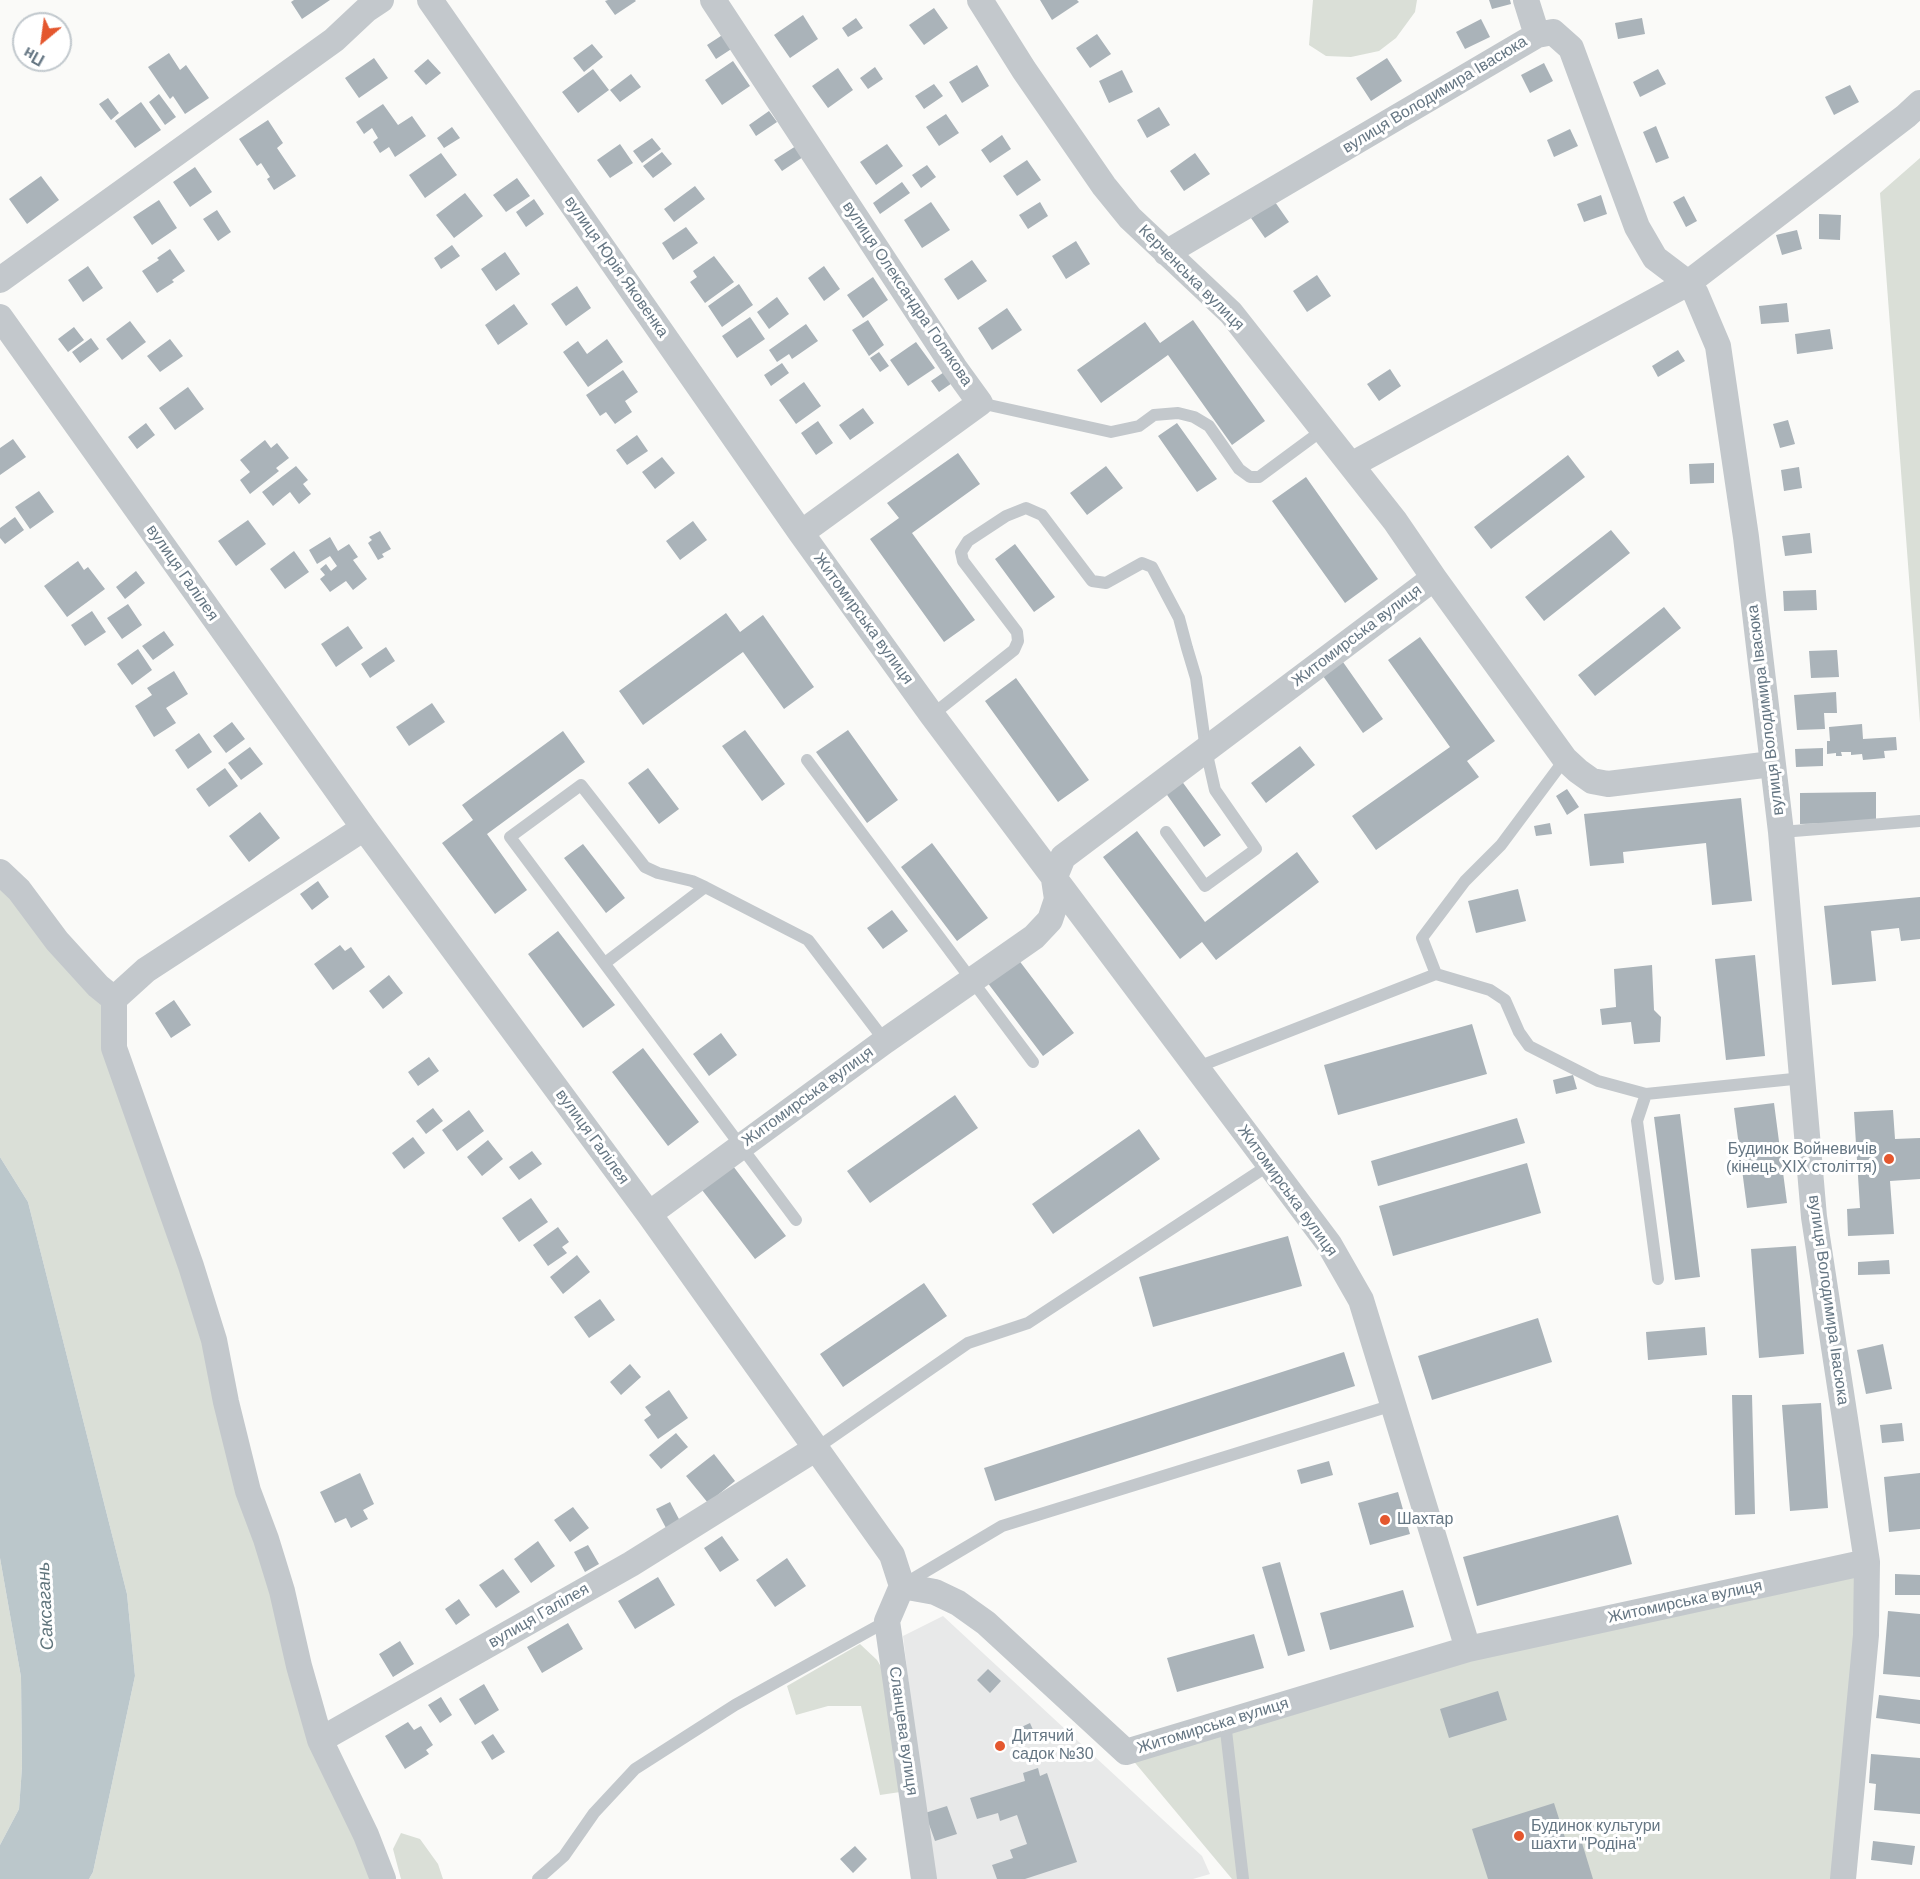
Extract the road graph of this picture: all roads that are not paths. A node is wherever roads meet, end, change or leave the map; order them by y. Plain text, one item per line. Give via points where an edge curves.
1 (381, 0) edge
2 (430, 0) edge
3 (712, 0) edge
4 (980, 0) edge
5 (1526, 0) edge
6 (1537, 34) junction
7 (1920, 103) edge
8 (1166, 253) junction
9 (0, 280) edge
10 (1688, 283) junction
11 (0, 317) edge
12 (980, 403) junction
13 (1324, 429) junction
14 (1352, 465) junction
15 (801, 533) junction
16 (1434, 578) junction
17 (932, 715) junction
18 (1206, 750) junction
19 (1565, 759) junction
20 (807, 760) dead end
21 (1772, 764) junction
22 (1920, 821) edge
23 (364, 828) junction
24 (1166, 832) dead end
25 (1781, 832) junction
26 (0, 872) edge
27 (1054, 879) junction
28 (705, 886) junction
29 (605, 963) junction
30 (1436, 974) junction
31 (973, 980) junction
32 (114, 999) junction
33 (885, 1041) junction
34 (1033, 1062) dead end
35 (1195, 1068) junction
36 (1803, 1078) junction
37 (1646, 1094) junction
38 (741, 1146) junction
39 (1269, 1165) junction
40 (649, 1214) junction
41 (796, 1220) dead end
42 (1658, 1280) dead end
43 (1393, 1404) junction
44 (815, 1449) junction
45 (1867, 1562) junction
46 (902, 1586) junction
47 (887, 1621) junction
48 (1468, 1649) junction
49 (1225, 1722) junction
50 (320, 1740) junction
51 (383, 1879) edge
52 (538, 1879) edge
53 (924, 1879) edge
54 (1243, 1879) edge
55 (1843, 1879) edge

1 - 9 street via 272,86
2 - 15 street, вулиця Юрія Яковенка
3 - 12 street, вулиця Олександра Голякова
4 - 8 street, Керченська вулиця via 1104,186
5 - 6 street
6 - 8 street, вулиця Володимира Івасюка
6 - 10 street, вулиця Володимира Івасюка via 1554,32 1571,48 1637,227 1655,258
7 - 10 street
8 - 13 street, Керченська вулиця via 1231,313
10 - 14 street
10 - 21 street, вулиця Володимира Івасюка via 1718,346 1746,537
11 - 23 street, вулиця Галілея
12 - 13 lane via 1111,432 1139,426 1154,415 1178,413 1194,417 1209,426 1239,469 1250,477 1259,477
12 - 15 street, вулиця Олександра Голякова
13 - 14 street, Керченська вулиця
14 - 16 street, Керченська вулиця
15 - 17 street, Житомирська вулиця
16 - 18 street, Житомирська вулиця
16 - 19 street, Житомирська вулиця
17 - 18 lane via 1014,650 1017,632 963,561 961,552 968,541 1026,508 1042,515 1092,581 1106,583 1142,563 1152,567 1182,628 1196,678
17 - 27 street, Житомирська вулиця
18 - 24 lane via 1215,790 1256,849 1205,886
18 - 27 street, Житомирська вулиця via 1063,857
19 - 21 street, Житомирська вулиця via 1592,781 1608,784
19 - 30 lane via 1501,845 1465,882 1422,938
20 - 31 lane
21 - 25 street, вулиця Володимира Івасюка
22 - 25 lane
23 - 32 street via 146,970
23 - 40 street, вулиця Галілея
25 - 36 street, вулиця Володимира Івасюка
26 - 32 street via 19,890 57,941
27 - 31 street, Житомирська вулиця via 1057,899 1050,920 1034,937
27 - 35 street, Житомирська вулиця
28 - 29 lane
28 - 29 lane via 645,867 581,785 510,837
28 - 33 lane via 808,940
29 - 38 lane
30 - 35 lane
30 - 37 lane via 1490,990 1505,1000 1529,1046 1598,1082
31 - 33 street, Житомирська вулиця
31 - 34 lane
32 - 50 street via 114,1048 214,1340 248,1491 282,1591
33 - 38 street, Житомирська вулиця
35 - 39 street, Житомирська вулиця
36 - 37 lane
36 - 45 street, вулиця Володимира Івасюка via 1814,1217
37 - 42 lane via 1637,1121
38 - 40 street, Житомирська вулиця
38 - 41 lane
39 - 43 street, Житомирська вулиця via 1329,1244 1361,1300
39 - 44 lane via 1028,1323 968,1343
40 - 44 street, вулиця Галілея
43 - 46 lane via 1002,1526
43 - 48 street, Житомирська вулиця
44 - 46 street, вулиця Галілея via 892,1555
44 - 50 street, вулиця Галілея via 631,1564
45 - 48 street, Житомирська вулиця
45 - 55 street, вулиця Володимира Івасюка via 1866,1635
46 - 47 street
46 - 49 street, Житомирська вулиця via 935,1592 987,1623 1126,1752
47 - 52 lane via 735,1706 635,1769 594,1813 564,1856
47 - 53 street, Сланцева вулиця
48 - 49 street, Житомирська вулиця
49 - 54 lane
50 - 51 street

